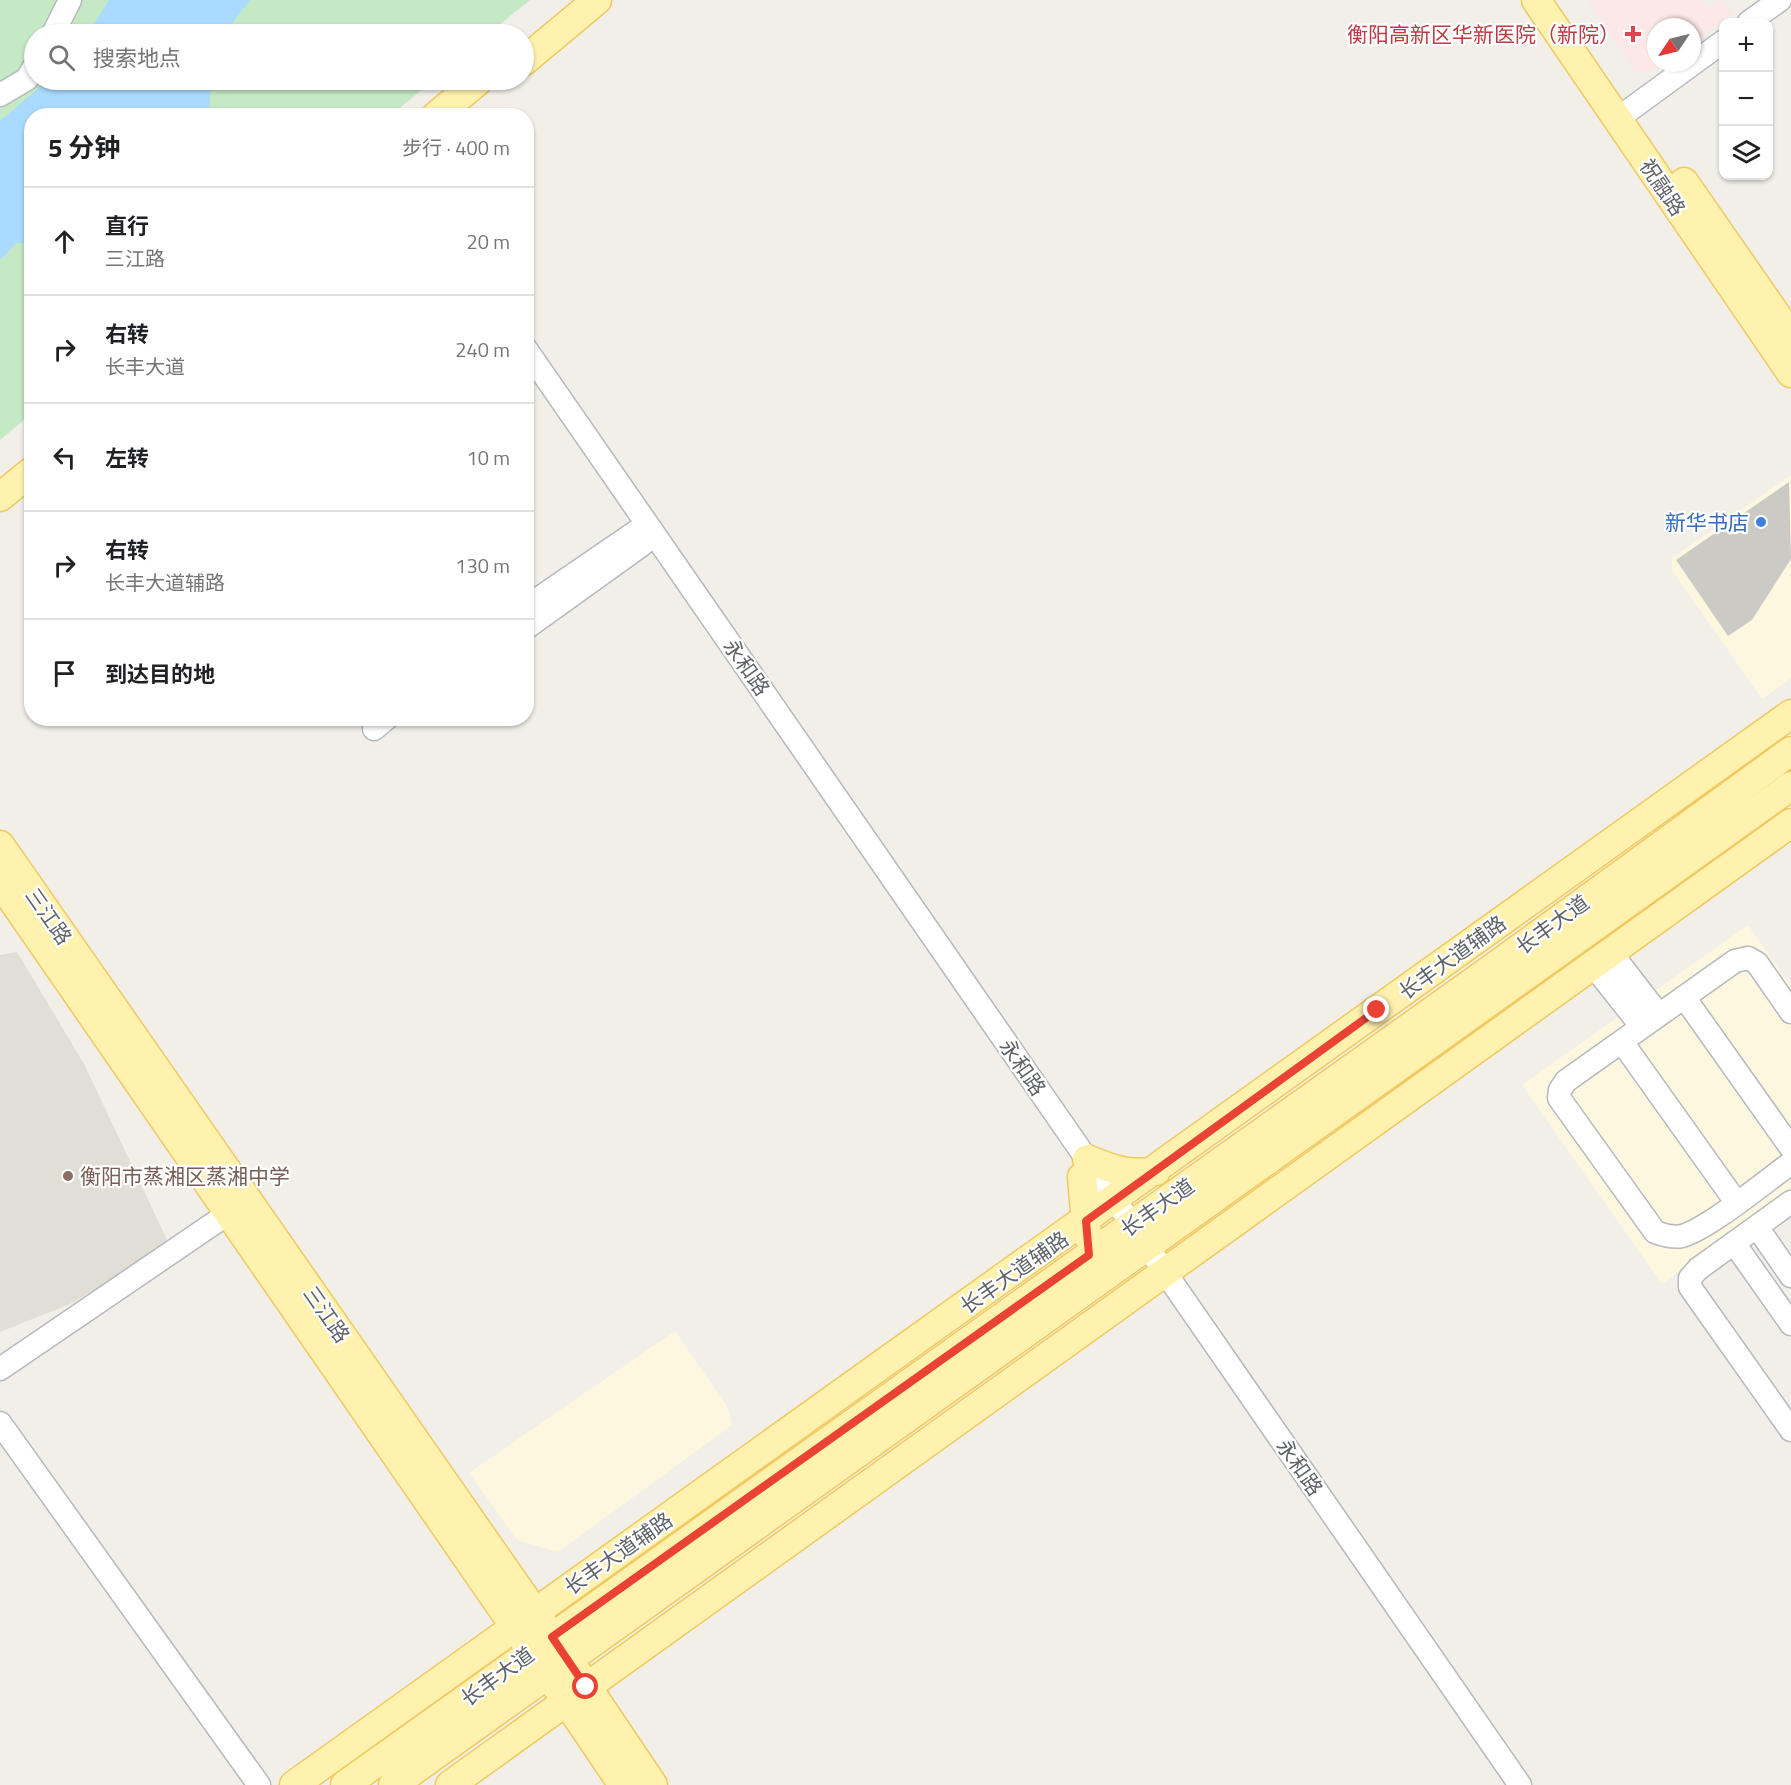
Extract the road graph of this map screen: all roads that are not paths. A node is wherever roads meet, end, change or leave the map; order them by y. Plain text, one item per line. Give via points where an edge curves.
1 (70, 0) edge
2 (575, 0) edge
3 (597, 0) edge
4 (1536, 0) edge
5 (1558, 0) edge
6 (1780, 0) edge
7 (1755, 18) edge
8 (58, 24) edge
9 (534, 35) edge
10 (1719, 45) edge
11 (534, 53) edge
12 (24, 81) edge
13 (467, 90) edge
14 (489, 90) edge
15 (0, 95) edge
16 (446, 108) edge
17 (468, 108) edge
18 (1625, 113) junction
19 (1791, 336) edge
20 (534, 362) edge
21 (1791, 373) edge
22 (534, 386) edge
23 (24, 458) edge
24 (0, 477) edge
25 (24, 478) edge
26 (0, 497) edge
27 (643, 535) junction
28 (534, 602) edge
29 (534, 622) edge
30 (1791, 714) edge
31 (1791, 751) edge
32 (1791, 786) edge
33 (1791, 823) edge
34 (0, 845) edge
35 (0, 882) edge
36 (1576, 924) junction
37 (1601, 959) junction
38 (1684, 997) junction
39 (1377, 1010) junction
40 (1791, 1012) edge
41 (1651, 1021) junction
42 (1396, 1036) junction
43 (1622, 1042) junction
44 (1791, 1148) edge
45 (1791, 1163) edge
46 (1084, 1168) junction
47 (1156, 1171) junction
48 (1736, 1202) junction
49 (1791, 1202) edge
50 (1101, 1210) junction
51 (229, 1214) junction
52 (1757, 1227) junction
53 (1134, 1240) junction
54 (1734, 1243) junction
55 (1089, 1255) junction
56 (1159, 1276) junction
57 (1791, 1276) edge
58 (1791, 1324) edge
59 (0, 1369) edge
60 (0, 1423) edge
61 (1791, 1430) edge
62 (525, 1619) junction
63 (550, 1655) junction
64 (577, 1694) junction
65 (259, 1785) edge
66 (294, 1785) edge
67 (345, 1785) edge
68 (393, 1785) edge
69 (450, 1785) edge
70 (623, 1785) edge
71 (653, 1785) edge
72 (1502, 1785) edge
73 (1520, 1785) edge

1 - 8 street
2 - 9 main road
3 - 11 main road
4 - 18 main road, 祝融路
5 - 18 main road, 祝融路
6 - 7 street
10 - 18 street
12 - 15 street
13 - 16 main road
14 - 17 main road
18 - 19 main road, 祝融路
18 - 21 main road, 祝融路
20 - 27 street, 永和路
22 - 27 street, 永和路
23 - 24 main road
25 - 26 main road
27 - 28 street
27 - 29 street
27 - 46 street, 永和路
30 - 39 main road, 长丰大道辅路
31 - 36 main road, 长丰大道
32 - 36 main road, 长丰大道
33 - 37 main road
34 - 62 main road, 三江路
35 - 51 main road, 三江路
36 - 37 main road
36 - 42 main road, 长丰大道
36 - 53 main road, 长丰大道
37 - 41 street via 1600,974
37 - 56 main road
38 - 40 street via 1735,961 1748,958 1757,963
38 - 41 street
38 - 44 street
39 - 42 main road
39 - 47 main road, 长丰大道辅路
41 - 43 street
42 - 53 main road, 长丰大道
43 - 48 street
43 - 48 street via 1566,1081 1559,1098 1563,1107 1655,1232 1681,1236
45 - 48 street
46 - 47 main road via 1138,1174
46 - 50 main road
47 - 50 main road, 长丰大道辅路
49 - 52 street
50 - 53 street, 永和路
50 - 55 main road
50 - 62 main road, 长丰大道辅路
51 - 59 street
51 - 62 main road, 三江路
52 - 54 street
52 - 57 street
53 - 55 main road, 长丰大道
53 - 56 street, 永和路
53 - 63 main road, 长丰大道
54 - 58 street
54 - 61 street via 1698,1269 1690,1278 1690,1287
55 - 63 main road, 长丰大道
56 - 64 main road
56 - 72 street, 永和路
56 - 73 street, 永和路
60 - 65 street
62 - 63 main road, 三江路
62 - 66 main road, 长丰大道辅路
63 - 64 main road, 三江路
63 - 67 main road, 长丰大道
63 - 68 main road, 长丰大道
64 - 69 main road
64 - 70 main road, 三江路
64 - 71 main road, 三江路

